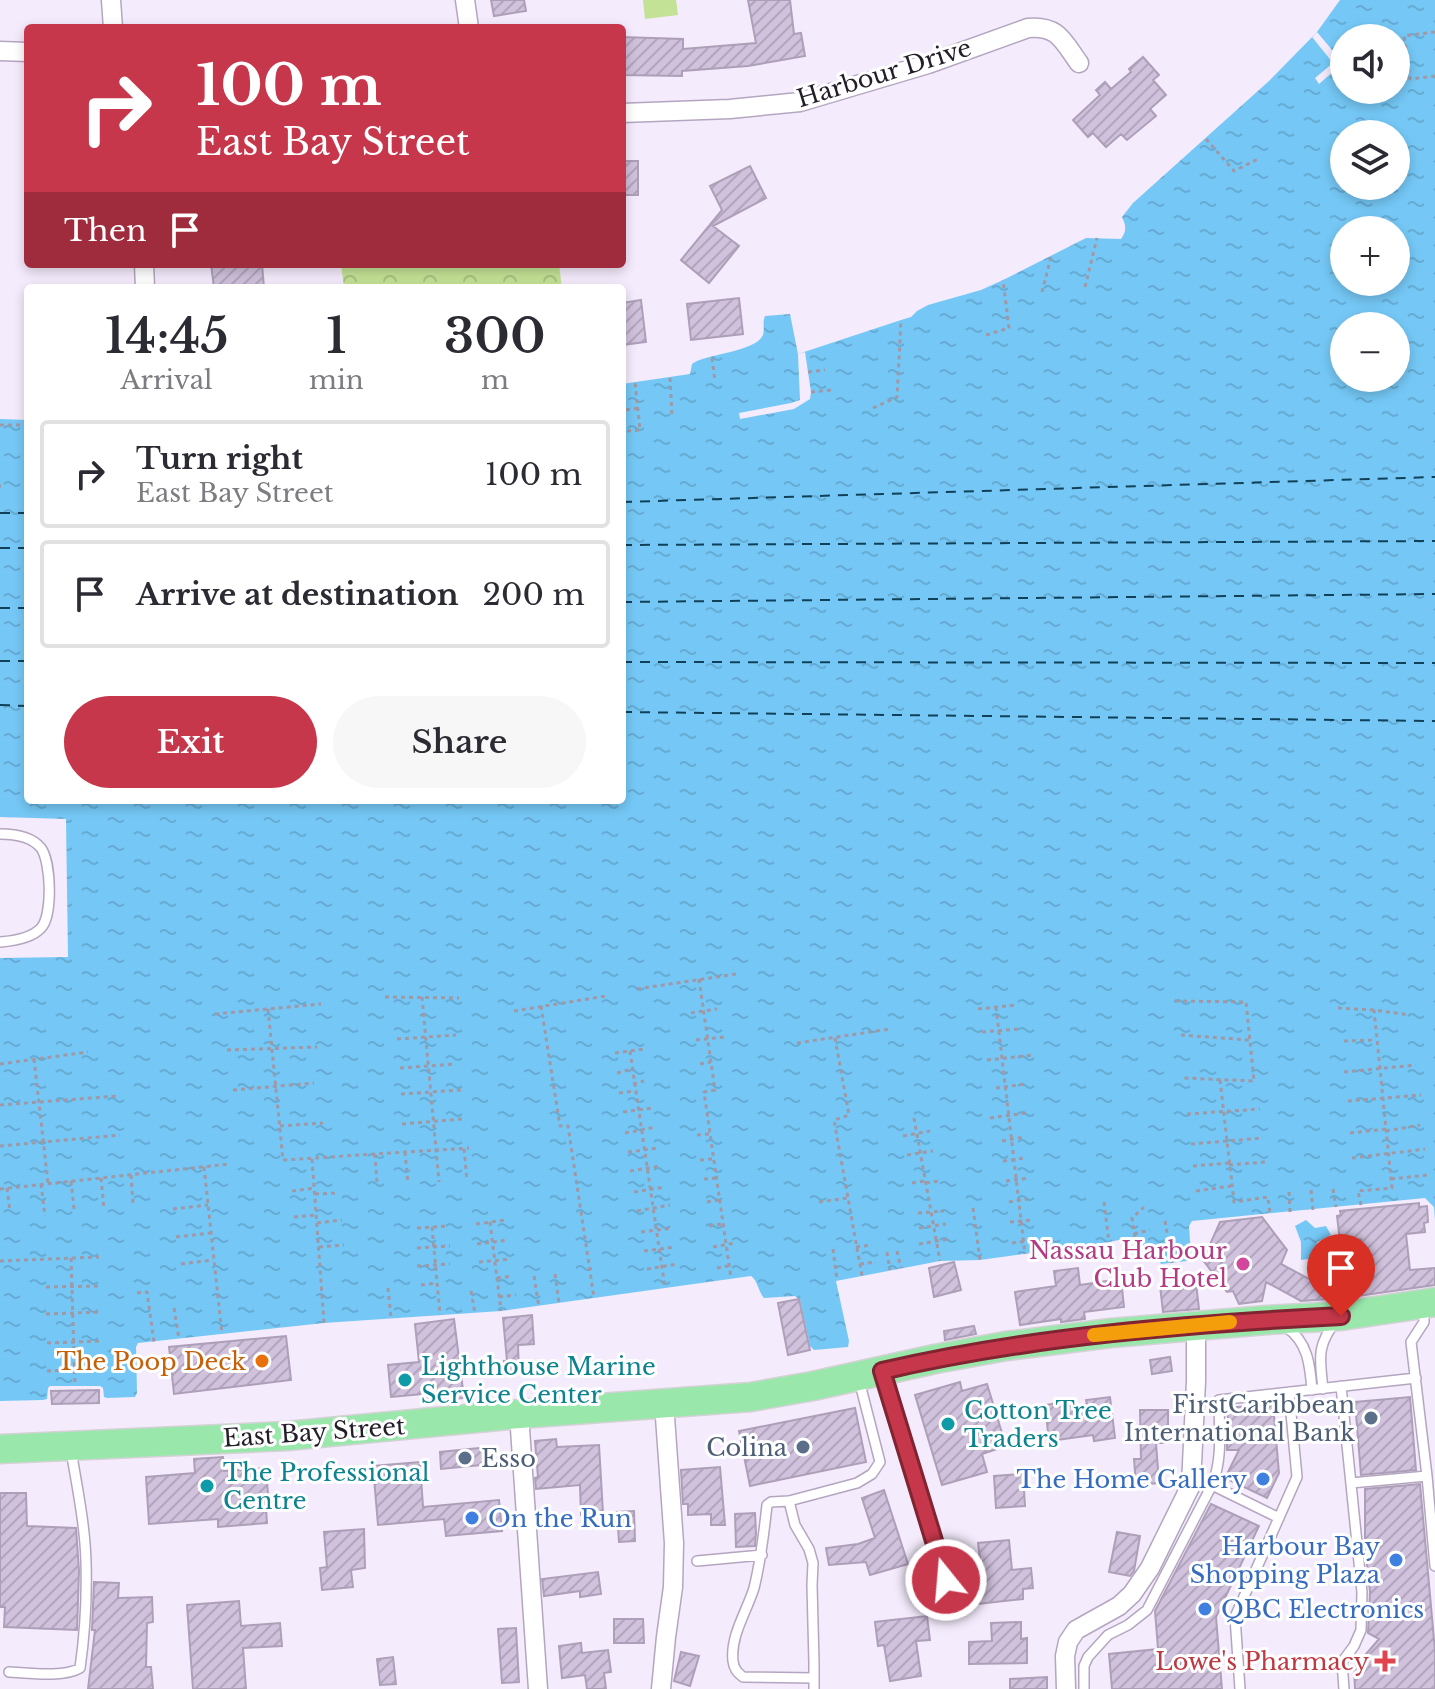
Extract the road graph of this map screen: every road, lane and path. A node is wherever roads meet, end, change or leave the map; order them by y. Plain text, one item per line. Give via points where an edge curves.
1 (111, 0) edge
2 (465, 0) edge
3 (113, 24) edge
4 (468, 24) edge
5 (1435, 32) edge
6 (0, 51) edge
7 (24, 52) edge
8 (1079, 63) dead end
9 (1435, 76) edge
10 (626, 113) edge
11 (1206, 139) dead end
12 (1258, 159) dead end
13 (1097, 238) dead end
14 (1051, 257) dead end
15 (1003, 280) dead end
16 (1085, 287) dead end
17 (1042, 292) dead end
18 (901, 320) dead end
19 (986, 335) dead end
20 (712, 358) dead end
21 (825, 370) dead end
22 (808, 372) dead end
23 (670, 378) dead end
24 (715, 381) dead end
25 (635, 382) dead end
26 (832, 390) dead end
27 (811, 392) dead end
28 (638, 408) junction
29 (873, 408) dead end
30 (626, 410) dead end
31 (672, 416) dead end
32 (0, 425) edge
33 (24, 425) edge
34 (627, 431) dead end
35 (0, 834) edge
36 (0, 942) edge
37 (736, 974) dead end
38 (699, 979) junction
39 (637, 989) dead end
40 (606, 996) dead end
41 (385, 997) dead end
42 (422, 997) junction
43 (459, 998) dead end
44 (1175, 1001) dead end
45 (321, 1004) dead end
46 (1016, 1005) dead end
47 (541, 1006) junction
48 (996, 1007) junction
49 (1338, 1008) dead end
50 (268, 1009) junction
51 (717, 1009) dead end
52 (978, 1009) dead end
53 (1374, 1010) junction
54 (514, 1011) dead end
55 (703, 1011) junction
56 (691, 1013) dead end
57 (215, 1014) dead end
58 (1410, 1015) dead end
59 (890, 1029) dead end
60 (1019, 1029) dead end
61 (999, 1030) junction
62 (982, 1032) dead end
63 (456, 1035) dead end
64 (1181, 1035) dead end
65 (724, 1037) dead end
66 (427, 1038) junction
67 (708, 1038) junction
68 (835, 1038) junction
69 (397, 1039) dead end
70 (696, 1040) dead end
71 (1250, 1040) junction
72 (1377, 1040) junction
73 (1344, 1041) dead end
74 (797, 1043) dead end
75 (317, 1047) dead end
76 (272, 1048) junction
77 (644, 1049) dead end
78 (227, 1050) dead end
79 (630, 1051) junction
80 (88, 1052) dead end
81 (615, 1053) dead end
82 (1034, 1055) dead end
83 (1002, 1058) junction
84 (34, 1059) junction
85 (987, 1060) dead end
86 (711, 1062) junction
87 (0, 1064) edge
88 (456, 1064) dead end
89 (700, 1064) dead end
90 (1416, 1065) dead end
91 (428, 1066) junction
92 (400, 1068) dead end
93 (1380, 1068) junction
94 (632, 1069) junction
95 (1344, 1072) dead end
96 (617, 1073) dead end
97 (1184, 1078) dead end
98 (1220, 1080) junction
99 (644, 1081) dead end
100 (314, 1083) dead end
101 (633, 1084) junction
102 (1026, 1084) dead end
103 (276, 1087) junction
104 (1006, 1087) junction
105 (996, 1088) dead end
106 (233, 1090) dead end
107 (461, 1090) dead end
108 (634, 1091) junction
109 (430, 1092) junction
110 (619, 1093) dead end
111 (401, 1094) dead end
112 (1421, 1095) dead end
113 (118, 1096) dead end
114 (1383, 1098) junction
115 (39, 1101) junction
116 (1348, 1101) dead end
117 (0, 1105) edge
118 (652, 1108) dead end
119 (1260, 1109) dead end
120 (637, 1110) junction
121 (623, 1112) dead end
122 (1223, 1112) junction
123 (1026, 1113) dead end
124 (1187, 1114) dead end
125 (1009, 1115) junction
126 (914, 1118) dead end
127 (990, 1118) dead end
128 (462, 1119) dead end
129 (432, 1121) junction
130 (323, 1123) dead end
131 (402, 1124) dead end
132 (1420, 1125) dead end
133 (280, 1126) junction
134 (656, 1127) dead end
135 (641, 1130) junction
136 (1386, 1130) junction
137 (930, 1131) dead end
138 (625, 1133) dead end
139 (710, 1133) junction
140 (917, 1133) junction
141 (1350, 1133) dead end
142 (120, 1135) dead end
143 (697, 1135) dead end
144 (903, 1136) dead end
145 (1024, 1137) dead end
146 (1263, 1138) dead end
147 (1012, 1139) junction
148 (1227, 1140) junction
149 (43, 1141) junction
150 (1002, 1141) dead end
151 (1191, 1144) dead end
152 (0, 1146) edge
153 (658, 1148) dead end
154 (1425, 1149) dead end
155 (644, 1150) junction
156 (435, 1151) junction
157 (933, 1151) dead end
158 (405, 1152) junction
159 (628, 1152) dead end
160 (920, 1153) junction
161 (1389, 1153) junction
162 (375, 1154) junction
163 (907, 1155) dead end
164 (1025, 1158) dead end
165 (1352, 1158) dead end
166 (312, 1159) junction
167 (713, 1159) junction
168 (1014, 1159) junction
169 (700, 1160) dead end
170 (1003, 1161) dead end
171 (1265, 1162) dead end
172 (229, 1164) dead end
173 (1229, 1164) junction
174 (661, 1166) dead end
175 (1193, 1166) dead end
176 (204, 1167) junction
177 (647, 1168) junction
178 (630, 1171) dead end
179 (131, 1175) junction
180 (1427, 1175) dead end
181 (101, 1178) junction
182 (716, 1178) junction
183 (1029, 1178) dead end
184 (704, 1179) dead end
185 (1016, 1179) junction
186 (1391, 1179) junction
187 (71, 1181) junction
188 (467, 1181) dead end
189 (939, 1181) dead end
190 (1006, 1181) dead end
191 (439, 1182) dead end
192 (926, 1182) junction
193 (48, 1183) junction
194 (377, 1183) dead end
195 (408, 1183) dead end
196 (912, 1183) dead end
197 (41, 1184) junction
198 (1232, 1186) junction
199 (665, 1187) dead end
200 (7, 1188) junction
201 (315, 1188) junction
202 (0, 1189) edge
203 (650, 1189) junction
204 (1333, 1189) dead end
205 (1311, 1190) dead end
206 (292, 1191) dead end
207 (1196, 1191) dead end
208 (634, 1192) dead end
209 (1289, 1192) dead end
210 (338, 1193) dead end
211 (315, 1194) junction
212 (848, 1198) junction
213 (1028, 1199) dead end
214 (719, 1200) junction
215 (1019, 1200) junction
216 (707, 1202) dead end
217 (819, 1202) dead end
218 (1009, 1202) dead end
219 (1104, 1202) dead end
220 (133, 1203) dead end
221 (208, 1205) junction
222 (670, 1205) dead end
223 (1361, 1205) dead end
224 (1144, 1207) dead end
225 (1336, 1207) dead end
226 (653, 1208) junction
227 (973, 1208) dead end
228 (74, 1209) dead end
229 (104, 1209) dead end
230 (173, 1209) dead end
231 (1313, 1210) dead end
232 (637, 1211) dead end
233 (944, 1211) dead end
234 (10, 1212) dead end
235 (931, 1212) junction
236 (1290, 1212) dead end
237 (918, 1213) dead end
238 (1270, 1214) dead end
239 (316, 1215) junction
240 (45, 1216) dead end
241 (294, 1217) dead end
242 (342, 1220) dead end
243 (506, 1220) dead end
244 (1032, 1220) dead end
245 (1021, 1221) junction
246 (1165, 1221) dead end
247 (490, 1222) junction
248 (1010, 1222) dead end
249 (317, 1223) junction
250 (476, 1224) dead end
251 (722, 1224) junction
252 (946, 1224) dead end
253 (447, 1226) dead end
254 (709, 1226) dead end
255 (934, 1226) junction
256 (432, 1227) junction
257 (417, 1228) dead end
258 (672, 1228) dead end
259 (919, 1228) dead end
260 (656, 1230) junction
261 (1150, 1230) dead end
262 (641, 1232) dead end
263 (211, 1233) junction
264 (176, 1237) dead end
265 (949, 1239) dead end
266 (508, 1240) dead end
267 (1035, 1240) dead end
268 (493, 1241) junction
269 (937, 1241) junction
270 (1024, 1242) junction
271 (1109, 1242) dead end
272 (735, 1243) dead end
273 (1012, 1243) dead end
274 (477, 1244) dead end
275 (919, 1244) dead end
276 (344, 1245) dead end
277 (725, 1245) junction
278 (872, 1245) dead end
279 (433, 1246) junction
280 (450, 1246) dead end
281 (319, 1247) junction
282 (675, 1247) dead end
283 (713, 1247) dead end
284 (856, 1247) junction
285 (417, 1248) dead end
286 (659, 1249) junction
287 (833, 1249) dead end
288 (644, 1251) dead end
289 (897, 1251) dead end
290 (887, 1252) dead end
291 (1025, 1254) dead end
292 (99, 1257) dead end
293 (71, 1258) junction
294 (511, 1259) dead end
295 (214, 1260) junction
296 (980, 1260) dead end
297 (0, 1261) edge
298 (495, 1261) junction
299 (940, 1261) dead end
300 (479, 1262) dead end
301 (876, 1262) dead end
302 (1172, 1263) dead end
303 (181, 1264) dead end
304 (450, 1264) dead end
305 (678, 1264) dead end
306 (860, 1264) junction
307 (434, 1265) junction
308 (417, 1266) dead end
309 (728, 1266) junction
310 (662, 1267) junction
311 (717, 1268) dead end
312 (901, 1268) dead end
313 (647, 1269) dead end
314 (890, 1270) dead end
315 (555, 1274) dead end
316 (513, 1276) dead end
317 (534, 1276) dead end
318 (862, 1276) dead end
319 (497, 1278) junction
320 (731, 1278) dead end
321 (837, 1280) dead end
322 (436, 1283) junction
323 (421, 1285) dead end
324 (99, 1286) dead end
325 (46, 1287) dead end
326 (72, 1287) junction
327 (388, 1288) dead end
328 (665, 1288) dead end
329 (471, 1291) dead end
330 (137, 1293) dead end
331 (516, 1295) dead end
332 (499, 1297) junction
333 (594, 1298) dead end
334 (559, 1303) dead end
335 (1432, 1304) edge
336 (539, 1307) dead end
337 (174, 1308) dead end
338 (150, 1309) junction
339 (141, 1311) dead end
340 (501, 1311) dead end
341 (101, 1312) dead end
342 (73, 1313) junction
343 (475, 1313) dead end
344 (46, 1314) dead end
345 (440, 1315) dead end
346 (1341, 1316) junction
347 (391, 1318) dead end
348 (1277, 1319) junction
349 (324, 1323) dead end
350 (1196, 1325) junction
351 (222, 1334) dead end
352 (179, 1339) dead end
353 (103, 1341) dead end
354 (74, 1342) junction
355 (154, 1342) dead end
356 (47, 1343) dead end
357 (104, 1369) dead end
358 (75, 1370) junction
359 (47, 1371) dead end
360 (870, 1373) junction
361 (1416, 1378) junction
362 (75, 1386) dead end
363 (1341, 1386) junction
364 (1323, 1389) junction
365 (1312, 1390) junction
366 (1289, 1392) junction
367 (664, 1403) junction
368 (519, 1414) junction
369 (70, 1446) junction
370 (5, 1447) edge
371 (1427, 1476) junction
372 (1351, 1483) junction
373 (1212, 1485) junction
374 (789, 1501) junction
375 (1279, 1518) junction
376 (762, 1555) junction
377 (697, 1561) dead end
378 (1435, 1566) edge
379 (955, 1609) dead end
380 (9, 1672) dead end
381 (814, 1684) edge
382 (538, 1689) edge
383 (661, 1689) edge
384 (1066, 1689) edge
385 (1084, 1689) edge
386 (1240, 1689) edge
387 (1344, 1689) edge

1 - 3 street
2 - 4 street
5 - 9 path via 1404,36 1410,79
6 - 7 street
8 - 10 street, Harbour Drive via 1045,26 800,102
11 - 12 path via 1234,171
13 - 16 path
14 - 17 path
15 - 19 path via 1009,328
18 - 29 path via 897,397
20 - 24 path
21 - 22 path
23 - 31 path
25 - 28 path
26 - 27 path
28 - 30 path
28 - 34 path via 640,430
32 - 33 path
35 - 36 lane via 30,840 49,865 44,926
37 - 38 path
38 - 39 path
38 - 55 path
40 - 47 path
41 - 42 path
42 - 43 path
42 - 66 path
44 - 71 path via 1246,1002
45 - 50 path
46 - 48 path
47 - 54 path
47 - 333 path via 560,1126 568,1126
48 - 52 path
48 - 61 path
49 - 53 path
50 - 57 path
50 - 76 path
51 - 55 path
53 - 58 path
53 - 72 path
55 - 56 path
55 - 67 path
59 - 68 path
60 - 61 path
61 - 62 path
61 - 83 path
63 - 66 path
64 - 71 path
65 - 67 path
66 - 69 path
66 - 91 path
67 - 70 path
67 - 86 path
68 - 74 path
68 - 212 path via 849,1115 834,1120
71 - 98 path via 1254,1081
72 - 73 path
72 - 93 path
75 - 76 path
76 - 78 path
76 - 103 path
77 - 79 path
79 - 81 path
79 - 94 path
80 - 84 path
82 - 83 path
83 - 85 path
83 - 104 path
84 - 87 path
84 - 115 path
86 - 89 path
86 - 139 path via 715,1090 704,1092
88 - 91 path
90 - 93 path
91 - 92 path
91 - 109 path
93 - 95 path
93 - 114 path
94 - 96 path
94 - 101 path
97 - 98 path
98 - 122 path
99 - 101 path
100 - 103 path
101 - 108 path
102 - 104 path
103 - 106 path
103 - 133 path
104 - 105 path
104 - 125 path
107 - 109 path
108 - 110 path
108 - 120 path
109 - 111 path
109 - 129 path
112 - 114 path
113 - 115 path
114 - 116 path
114 - 136 path
115 - 117 path
115 - 149 path
118 - 120 path
119 - 122 path
120 - 121 path
120 - 135 path
122 - 124 path
122 - 148 path
123 - 125 path
125 - 127 path
125 - 147 path
126 - 140 path
128 - 129 path
129 - 131 path
129 - 156 path
130 - 133 path
132 - 136 path
133 - 166 path via 283,1160
134 - 135 path
135 - 138 path
135 - 155 path
136 - 141 path
136 - 161 path
137 - 140 path
139 - 143 path
139 - 167 path
140 - 144 path
140 - 160 path
142 - 149 path
145 - 147 path
146 - 148 path
147 - 150 path
147 - 168 path
148 - 151 path
148 - 173 path
149 - 152 path
149 - 193 path
153 - 155 path
154 - 161 path
155 - 159 path
155 - 177 path
156 - 158 path
156 - 188 path via 467,1148
156 - 191 path
157 - 160 path
158 - 162 path
158 - 195 path
160 - 163 path
160 - 192 path
161 - 165 path
161 - 186 path
162 - 166 path
162 - 194 path
164 - 168 path
166 - 201 path
167 - 169 path
167 - 182 path
168 - 170 path
168 - 185 path
171 - 173 path
172 - 176 path
173 - 175 path
173 - 198 path
174 - 177 path
176 - 179 path
176 - 221 path
177 - 178 path
177 - 203 path
179 - 181 path
179 - 220 path
180 - 186 path
181 - 187 path
181 - 229 path
182 - 184 path
182 - 214 path
183 - 185 path
185 - 190 path
185 - 215 path
186 - 223 path via 1392,1188 1358,1191
187 - 193 path
187 - 228 path
189 - 192 path
192 - 196 path
192 - 235 path
193 - 197 path
197 - 200 path
197 - 240 path
198 - 207 path
198 - 238 path via 1234,1202 1268,1197
199 - 203 path
200 - 202 path
200 - 234 path
201 - 206 path
201 - 211 path
203 - 208 path
203 - 226 path
204 - 225 path
205 - 231 path
209 - 236 path
210 - 211 path
211 - 239 path
212 - 217 path
212 - 284 path
213 - 215 path
214 - 216 path
214 - 251 path
215 - 218 path
215 - 245 path
219 - 271 path
221 - 230 path
221 - 263 path
222 - 226 path
224 - 261 path via 1132,1218 1134,1236
226 - 232 path
226 - 260 path
227 - 296 path
233 - 235 path
235 - 237 path
235 - 255 path
239 - 241 path
239 - 249 path
242 - 249 path
243 - 247 path
244 - 245 path
245 - 248 path
245 - 270 path
246 - 302 path
247 - 250 path
247 - 268 path
249 - 281 path
251 - 254 path
251 - 277 path
252 - 255 path
253 - 256 path
255 - 259 path
255 - 269 path
256 - 257 path
256 - 279 path
258 - 260 path
260 - 262 path
260 - 286 path
263 - 264 path
263 - 295 path
265 - 269 path
266 - 268 path
267 - 270 path
268 - 274 path
268 - 298 path
269 - 275 path
269 - 299 path
270 - 273 path
270 - 291 path
272 - 277 path
276 - 281 path
277 - 283 path
277 - 309 path
278 - 284 path
279 - 280 path
279 - 285 path
279 - 307 path
281 - 349 path
282 - 286 path
284 - 306 path
286 - 288 path
286 - 310 path
287 - 321 path
289 - 312 path
290 - 314 path
292 - 293 path
293 - 297 path
293 - 326 path
294 - 298 path
295 - 303 path
295 - 351 path
298 - 300 path
298 - 319 path
301 - 306 path
304 - 307 path
305 - 310 path
306 - 318 path
307 - 308 path
307 - 322 path
309 - 311 path
309 - 320 path
310 - 313 path
310 - 328 path
315 - 334 path
316 - 319 path
317 - 336 path
319 - 332 path
322 - 323 path
322 - 345 path
324 - 326 path
325 - 326 path
326 - 342 path
327 - 347 path
329 - 343 path
330 - 338 path via 147,1292
331 - 332 path
332 - 340 path
335 - 346 highway, East Bay Street
335 - 361 lane via 1411,1342
337 - 352 path
338 - 339 path
338 - 355 path
341 - 342 path
342 - 344 path
342 - 354 path
346 - 348 highway, East Bay Street
346 - 364 lane via 1321,1346
348 - 350 highway, East Bay Street
348 - 365 lane via 1305,1348
350 - 360 highway, East Bay Street via 1006,1346
350 - 384 street via 1191,1485 1132,1594 1076,1630 1068,1642
353 - 354 path
354 - 356 path
354 - 358 path
357 - 358 path
358 - 359 path
358 - 362 path
360 - 367 highway, East Bay Street via 751,1397
360 - 374 lane via 880,1462 857,1483
360 - 379 lane
361 - 363 lane
361 - 371 lane
363 - 364 lane
363 - 372 lane
364 - 365 lane
365 - 366 lane
366 - 373 lane via 1219,1400 1219,1455
366 - 375 lane via 1297,1477
367 - 368 highway, East Bay Street
367 - 383 street via 674,1543
368 - 369 highway, East Bay Street via 287,1436
368 - 382 street
369 - 370 highway, East Bay Street
369 - 380 lane via 86,1561 80,1668
371 - 372 lane
371 - 378 lane
372 - 387 lane via 1361,1630 1342,1662
373 - 375 lane
373 - 385 lane via 1147,1610 1108,1635 1088,1657
374 - 376 lane via 767,1505
374 - 381 lane via 813,1563
375 - 386 lane via 1235,1617
376 - 377 lane
376 - 381 lane via 734,1644 736,1671 743,1677

